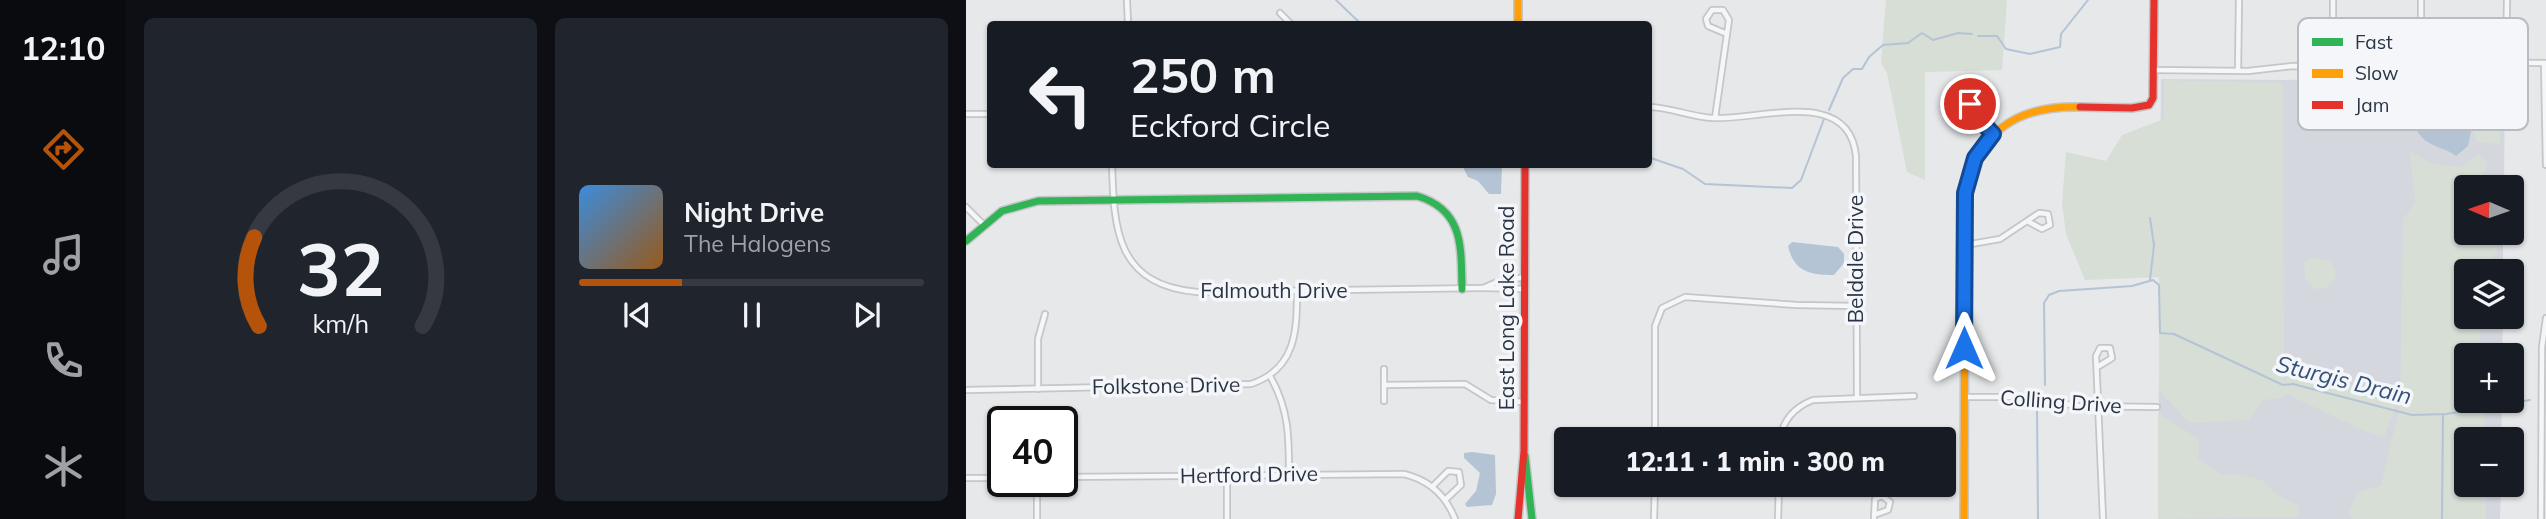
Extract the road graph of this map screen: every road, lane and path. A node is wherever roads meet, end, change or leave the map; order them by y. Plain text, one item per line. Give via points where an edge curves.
1 (1127, 0) edge
2 (1518, 0) edge
3 (2154, 0) edge
4 (2239, 0) edge
5 (2333, 0) edge
6 (2421, 0) edge
7 (2507, 0) edge
8 (1280, 13) dead end
9 (2333, 18) edge
10 (2421, 18) edge
11 (2507, 18) edge
12 (1128, 21) edge
13 (1288, 21) edge
14 (1518, 21) edge
15 (1727, 34) junction
16 (2545, 63) edge
17 (2298, 68) edge
18 (2153, 70) junction
19 (2238, 71) junction
20 (1652, 108) edge
21 (966, 114) edge
22 (987, 114) edge
23 (1715, 118) junction
24 (1980, 120) junction
25 (1993, 134) junction
26 (2546, 165) edge
27 (1112, 168) edge
28 (1525, 168) edge
29 (1112, 200) junction
30 (966, 207) edge
31 (2029, 222) junction
32 (983, 224) junction
33 (967, 237) edge
34 (1965, 245) junction
35 (1525, 277) junction
36 (1483, 288) junction
37 (1462, 289) junction
38 (1525, 289) junction
39 (1297, 291) junction
40 (1856, 306) junction
41 (1045, 314) dead end
42 (2546, 318) edge
43 (2099, 366) junction
44 (1384, 369) dead end
45 (1270, 376) junction
46 (1384, 385) junction
47 (1038, 389) junction
48 (966, 390) edge
49 (1857, 396) junction
50 (1914, 396) dead end
51 (1964, 397) junction
52 (1384, 401) dead end
53 (1524, 402) junction
54 (2098, 407) junction
55 (2157, 407) dead end
56 (1655, 427) edge
57 (1784, 427) edge
58 (1524, 451) junction
59 (2544, 463) edge
60 (1290, 474) junction
61 (1227, 475) junction
62 (1078, 477) edge
63 (966, 478) edge
64 (987, 478) edge
65 (1432, 487) junction
66 (1037, 497) edge
67 (1654, 497) edge
68 (1779, 497) edge
69 (1445, 500) junction
70 (1874, 517) edge
71 (1037, 519) edge
72 (1227, 519) edge
73 (1455, 519) edge
74 (1518, 519) edge
75 (1532, 519) edge
76 (1654, 519) edge
77 (1778, 519) edge
78 (1964, 519) edge
79 (2103, 519) edge
80 (2541, 519) edge

1 - 12 street
2 - 14 street
3 - 18 street
4 - 19 street
5 - 9 street
6 - 10 street
7 - 11 street
8 - 13 street
15 - 15 street via 1727,12 1712,10 1707,15 1708,26
15 - 23 street
16 - 26 street
17 - 19 street
18 - 19 street
18 - 25 street via 2152,100 2146,107 2044,108 2019,116
20 - 23 street
21 - 22 street
23 - 40 street, Beldale Drive via 1819,113 1845,124 1856,156
24 - 24 street via 1979,106 1965,107 1966,120
24 - 25 street
25 - 34 street via 1968,175
27 - 29 street, Falmouth Drive
28 - 35 street, East Long Lake Road
29 - 32 street via 1029,202 1002,211
29 - 37 street via 1424,198 1444,208 1457,225
29 - 39 street, Falmouth Drive via 1115,227 1124,249 1137,266 1163,285 1197,292
30 - 32 street
31 - 31 street via 2042,229 2050,222 2042,213
31 - 34 street via 1993,242
32 - 33 street
34 - 51 street
35 - 36 street, Falmouth Drive
35 - 38 street, East Long Lake Road
36 - 37 street, Falmouth Drive
36 - 38 street, Falmouth Drive
37 - 39 street, Falmouth Drive
38 - 53 street, East Long Lake Road
39 - 45 street, Folkstone Drive via 1293,346
40 - 49 street, Beldale Drive
40 - 56 street via 1695,297 1668,303 1658,313 1655,326
41 - 47 street via 1038,339
42 - 59 street via 2542,339
43 - 43 street via 2112,358 2110,348 2098,350
43 - 54 street
44 - 46 street
45 - 47 street, Folkstone Drive via 1234,386
45 - 60 street via 1289,421
46 - 52 street
46 - 53 street via 1465,384 1491,400
47 - 48 street, Folkstone Drive
49 - 50 street
49 - 57 street via 1804,403
51 - 54 street, Colling Drive via 2025,397
51 - 78 street
53 - 58 street, East Long Lake Road
54 - 55 street, Colling Drive
54 - 79 street
58 - 74 street, East Long Lake Road
58 - 75 street, East Long Lake Road
59 - 80 street
60 - 61 street, Hertford Drive
60 - 65 street, Hertford Drive via 1397,474
61 - 62 street, Hertford Drive
61 - 72 street
63 - 64 street
65 - 69 street, Hertford Drive
65 - 69 street via 1451,470 1461,475 1461,485
66 - 71 street
67 - 76 street
68 - 77 street
69 - 73 street, Hertford Drive
70 - 70 street via 1888,510 1888,498 1875,499

